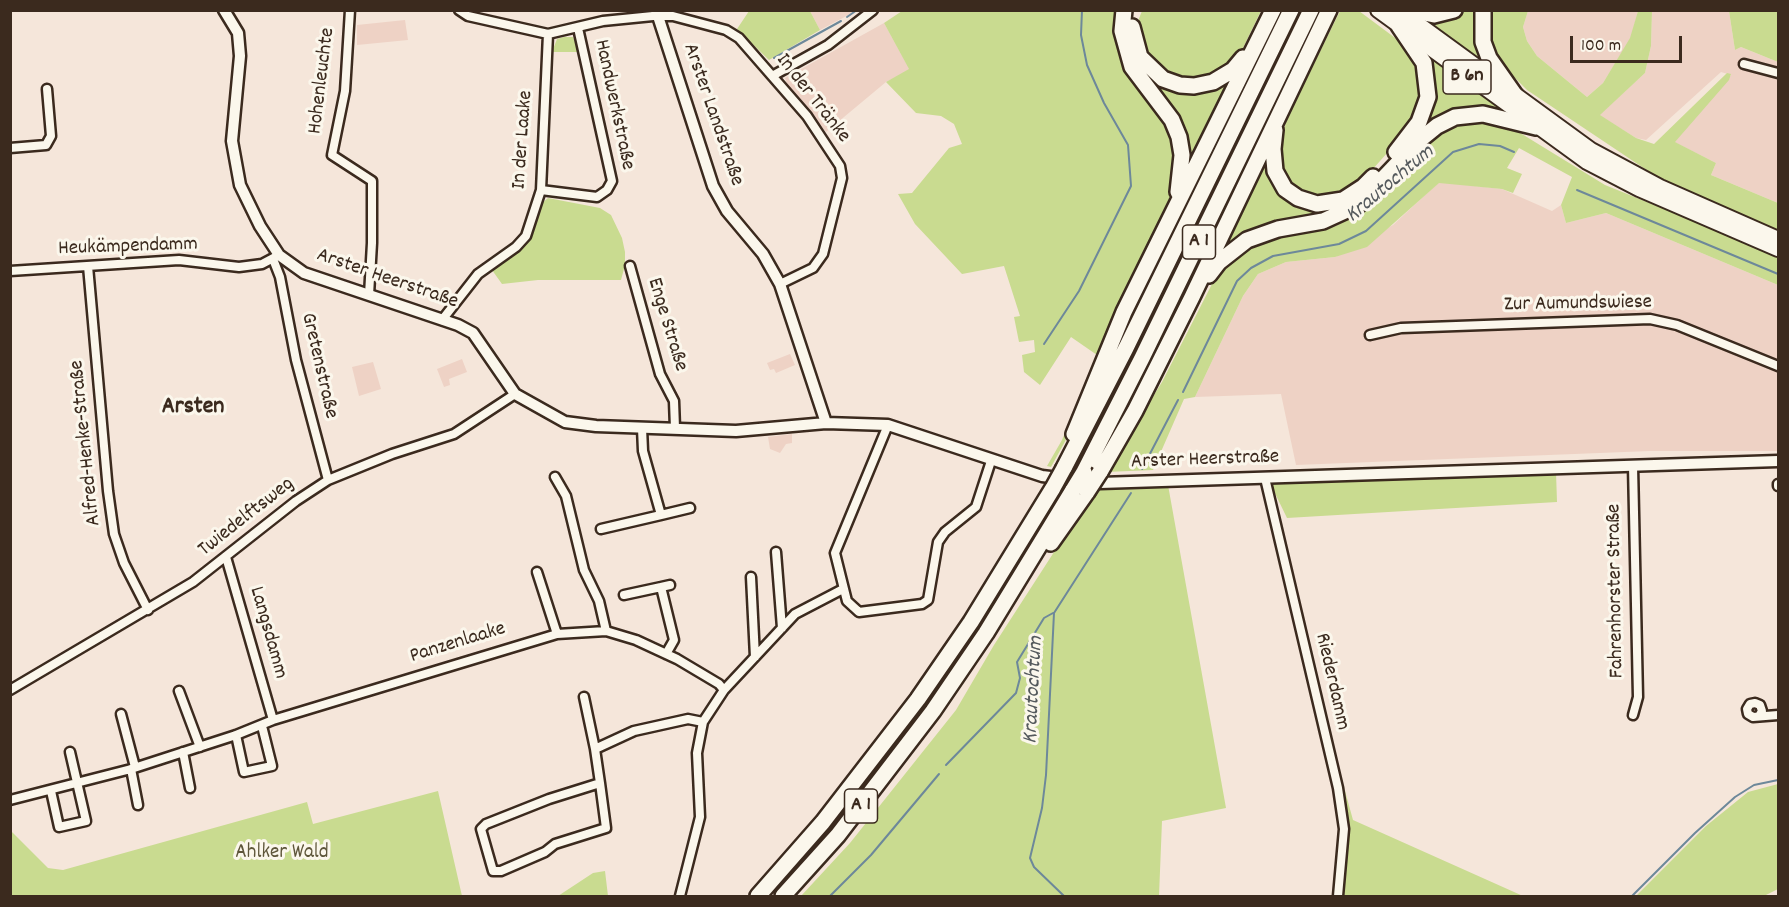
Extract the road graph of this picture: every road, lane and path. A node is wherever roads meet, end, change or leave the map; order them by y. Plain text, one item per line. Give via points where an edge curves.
1 (224, 10) edge
2 (350, 10) edge
3 (459, 10) edge
4 (873, 10) edge
5 (1124, 10) edge
6 (1134, 10) edge
7 (1273, 10) edge
8 (1291, 10) edge
9 (1311, 10) edge
10 (1329, 10) edge
11 (1378, 10) edge
12 (1400, 10) edge
13 (1410, 10) edge
14 (1454, 10) edge
15 (1483, 10) edge
16 (657, 13) edge
17 (1399, 26) junction
18 (578, 28) junction
19 (548, 34) junction
20 (1261, 34) junction
21 (1744, 64) dead end
22 (1779, 73) edge
23 (774, 75) junction
24 (47, 89) dead end
25 (1517, 98) junction
26 (1276, 119) junction
27 (1536, 127) junction
28 (10, 148) edge
29 (541, 190) junction
30 (1171, 217) junction
31 (1779, 239) edge
32 (1779, 249) edge
33 (276, 257) junction
34 (88, 266) junction
35 (630, 266) dead end
36 (10, 271) edge
37 (780, 284) junction
38 (369, 294) junction
39 (1192, 297) junction
40 (442, 320) junction
41 (1370, 335) dead end
42 (1779, 366) edge
43 (515, 394) junction
44 (826, 423) junction
45 (888, 425) junction
46 (642, 428) junction
47 (675, 429) junction
48 (1779, 460) edge
49 (991, 461) junction
50 (1633, 466) junction
51 (1064, 468) junction
52 (555, 477) dead end
53 (1265, 478) junction
54 (328, 480) junction
55 (1080, 491) junction
56 (690, 508) dead end
57 (661, 515) junction
58 (601, 529) dead end
59 (776, 552) dead end
60 (226, 557) junction
61 (537, 572) dead end
62 (751, 577) dead end
63 (843, 589) junction
64 (624, 595) dead end
65 (148, 610) junction
66 (782, 628) junction
67 (606, 631) junction
68 (557, 634) junction
69 (666, 654) junction
70 (755, 657) junction
71 (10, 690) edge
72 (724, 690) junction
73 (179, 691) dead end
74 (584, 697) dead end
75 (121, 714) dead end
76 (1633, 715) dead end
77 (1779, 715) edge
78 (1759, 716) dead end
79 (273, 720) junction
80 (703, 723) junction
81 (262, 726) junction
82 (236, 735) junction
83 (200, 747) junction
84 (595, 749) junction
85 (69, 752) dead end
86 (183, 752) junction
87 (133, 768) junction
88 (600, 783) junction
89 (77, 784) junction
90 (190, 788) dead end
91 (51, 790) junction
92 (10, 800) edge
93 (138, 805) dead end
94 (680, 897) edge
95 (758, 897) edge
96 (783, 897) edge
97 (1338, 897) edge

1 - 33 street, Arster Heerstraße via 238,33 240,56 232,124 234,158 240,185
2 - 38 street, Hohenleuchte via 345,91 333,155 372,180
3 - 19 street via 468,16
4 - 23 street via 828,45
5 - 30 highway via 1122,31 1132,67 1172,120 1179,137 1182,173
6 - 20 highway via 1132,27 1140,57 1163,79 1180,85 1194,86 1224,77
7 - 20 highway
8 - 51 highway, A 1
9 - 55 highway, A 1, bridge via 1084,472
10 - 26 highway
11 - 17 highway, B 6n
12 - 25 highway, B 6n
13 - 14 highway via 1434,15
15 - 25 highway via 1483,42 1489,58
16 - 18 street, In der Tränke
16 - 23 street, In der Tränke via 726,30 739,38
16 - 37 street, Arster Landstraße via 713,186
17 - 26 highway via 1424,63 1426,105 1402,145 1363,187 1343,200 1327,203 1306,201 1290,193 1278,178 1273,162
17 - 27 highway, B 6n
18 - 19 street, In der Tränke
18 - 29 street, Handwerkstraße via 612,181 597,197
19 - 29 street, In der Laake
20 - 30 highway
21 - 22 street
23 - 37 street, In der Tränke via 835,156 842,178 823,254 813,268
24 - 28 street via 51,136 46,146
25 - 31 highway, B 6n via 1591,150 1660,188
26 - 39 highway
27 - 32 highway, B 6n via 1608,174
27 - 39 highway via 1483,114 1455,117 1421,139 1358,205 1323,221 1278,229 1247,240 1219,262
29 - 40 street, In der Laake via 526,236 478,274
30 - 51 highway via 1089,393
33 - 34 street, Heukämpendamm via 262,264 239,267 179,260
33 - 38 street, Arster Heerstraße via 304,273
33 - 54 street, Gretenstraße via 296,360
34 - 36 street, Heukämpendamm
34 - 65 street, Alfred-Henke-Straße via 114,534
35 - 47 street, Enge Straße via 660,374 674,401
37 - 44 street, Arster Landstraße
38 - 40 street, Arster Heerstraße
39 - 55 highway, bridge via 1100,472
40 - 43 street, Arster Heerstraße via 473,333
41 - 42 street, Zur Aumundswiese via 1401,328 1650,319 1685,328
43 - 46 street, Arster Heerstraße via 565,422
43 - 54 street, Twiedelftsweg via 454,434
44 - 45 street, Arster Heerstraße
44 - 47 street, Arster Heerstraße via 736,431
45 - 49 street, Arster Heerstraße
45 - 63 street via 835,553
46 - 47 street, Arster Heerstraße
46 - 57 street via 643,452
48 - 50 street, Arster Heerstraße
49 - 53 street, Arster Heerstraße via 1042,476 1100,483
49 - 63 street via 976,507 938,542 928,600 866,613 853,607
50 - 53 street, Arster Heerstraße
50 - 76 street, Fahrenhorster Straße via 1638,698
51 - 95 highway, A 1, bridge via 971,622 918,699 823,822
52 - 67 street via 571,511 584,570 599,601
53 - 97 street, Riederdamm via 1338,788 1344,829
54 - 60 street, Twiedelftsweg
55 - 96 highway, A 1 via 927,720 838,835
56 - 57 street
57 - 58 street
59 - 66 street
60 - 65 street, Twiedelftsweg
60 - 79 street, Langsdamm
61 - 68 street
62 - 70 street
63 - 66 street via 795,614
64 - 69 street via 666,586 674,640
65 - 71 street, Twiedelftsweg
66 - 70 street
67 - 68 street, Panzenlaake
67 - 69 street, Panzenlaake
68 - 79 street, Panzenlaake
69 - 72 street, Panzenlaake
70 - 72 street
72 - 80 street
73 - 83 street
74 - 84 street
75 - 87 street
77 - 78 street
79 - 81 street, Panzenlaake
80 - 84 street via 688,720 634,731
80 - 94 street via 697,753 700,817
81 - 82 street, Panzenlaake
81 - 82 street via 272,766 244,772
82 - 83 street, Panzenlaake
83 - 86 street, Panzenlaake
84 - 88 street
85 - 89 street
86 - 87 street, Panzenlaake
86 - 90 street
87 - 89 street, Panzenlaake
87 - 93 street
88 - 88 street via 606,828 555,844 545,852 493,871 481,829 486,824
89 - 91 street, Panzenlaake
89 - 91 street via 86,821 59,827
91 - 92 street, Panzenlaake

